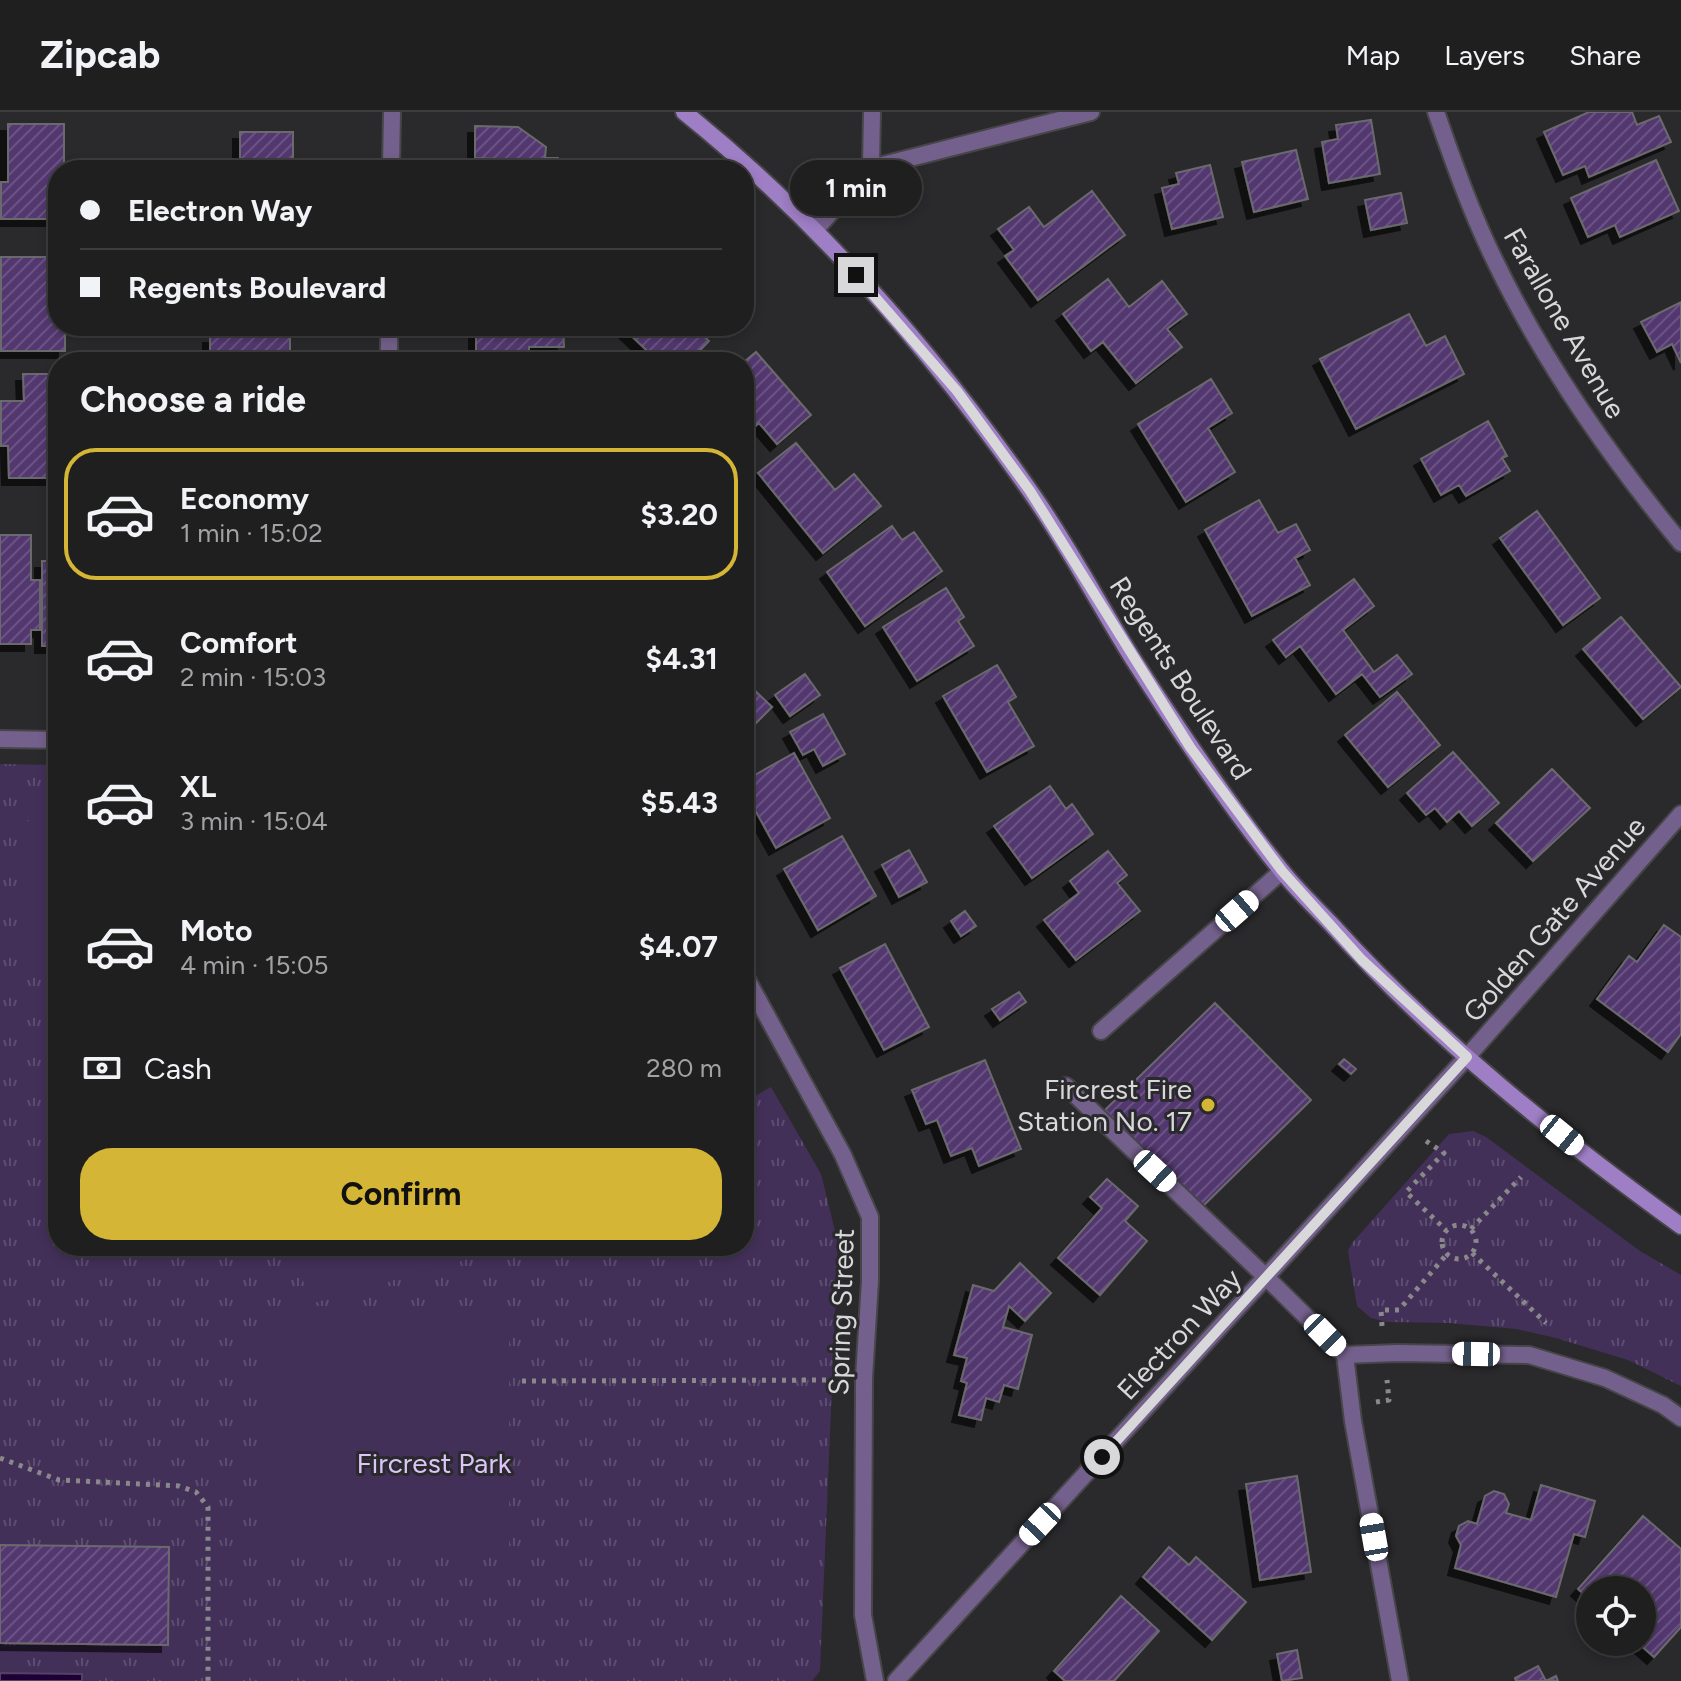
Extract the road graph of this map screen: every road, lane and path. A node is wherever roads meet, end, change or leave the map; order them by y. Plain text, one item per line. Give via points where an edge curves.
1 (392, 112) edge
2 (684, 112) edge
3 (872, 112) edge
4 (1091, 112) edge
5 (1436, 112) edge
6 (391, 160) edge
7 (738, 160) edge
8 (871, 168) junction
9 (754, 174) edge
10 (816, 229) junction
11 (1681, 543) edge
12 (0, 739) edge
13 (48, 740) edge
14 (1681, 814) edge
15 (1282, 871) junction
16 (754, 992) edge
17 (1101, 1031) dead end
18 (1467, 1057) junction
19 (1066, 1086) dead end
20 (1405, 1127) junction
21 (1521, 1177) dead end
22 (1681, 1226) edge
23 (1471, 1229) junction
24 (1446, 1230) junction
25 (1472, 1253) junction
26 (1267, 1278) junction
27 (1546, 1323) dead end
28 (1345, 1355) junction
29 (864, 1378) junction
30 (522, 1381) dead end
31 (1681, 1418) edge
32 (0, 1458) edge
33 (208, 1681) edge
34 (875, 1681) edge
35 (896, 1681) edge
36 (1400, 1681) edge

1 - 6 street
2 - 7 main road, Regents Boulevard
3 - 8 street
4 - 8 street
5 - 11 street, Farallone Avenue via 1494,259 1575,403
8 - 10 street
9 - 10 main road, Regents Boulevard
10 - 15 main road, Regents Boulevard via 957,391 1030,491 1190,747
12 - 13 street
14 - 18 street, Golden Gate Avenue
15 - 17 street
15 - 18 main road, Regents Boulevard via 1362,960
16 - 29 street, Spring Street via 843,1155 870,1217
18 - 20 street, Electron Way
18 - 22 main road, Regents Boulevard
19 - 26 street
20 - 24 path via 1444,1153 1406,1192
20 - 26 street, Electron Way
21 - 23 path
23 - 24 path via 1454,1225
23 - 25 path via 1476,1246
24 - 25 path via 1442,1246 1447,1254 1464,1258
25 - 27 path
26 - 28 street
26 - 35 street, Electron Way
28 - 31 street via 1529,1355 1605,1378
28 - 36 street
29 - 30 path
29 - 34 street, Spring Street via 863,1615
32 - 33 path via 59,1480 179,1486 196,1492 208,1507

